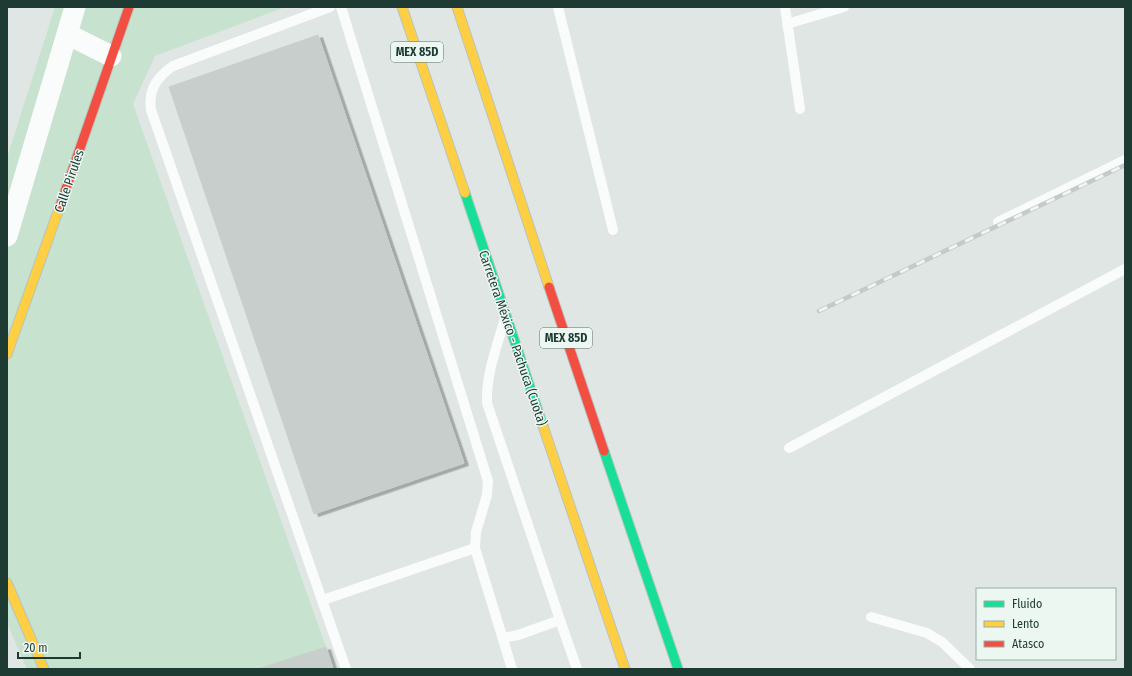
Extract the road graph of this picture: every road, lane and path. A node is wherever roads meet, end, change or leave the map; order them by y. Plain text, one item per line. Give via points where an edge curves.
1 (75, 7) edge
2 (129, 7) edge
3 (330, 7) edge
4 (341, 7) edge
5 (402, 7) edge
6 (457, 7) edge
7 (558, 7) edge
8 (785, 7) edge
9 (844, 7) edge
10 (787, 24) junction
11 (67, 34) junction
12 (112, 56) junction
13 (800, 109) dead end
14 (1125, 160) edge
15 (998, 222) dead end
16 (613, 230) dead end
17 (7, 236) edge
18 (1125, 269) edge
19 (506, 317) junction
20 (7, 354) edge
21 (789, 448) dead end
22 (475, 548) junction
23 (7, 583) edge
24 (323, 600) junction
25 (871, 617) dead end
26 (560, 620) junction
27 (503, 638) junction
28 (44, 669) edge
29 (346, 669) edge
30 (512, 669) edge
31 (577, 669) edge
32 (625, 669) edge
33 (678, 669) edge
34 (970, 669) edge

1 - 11 street
2 - 12 main road, Calle Pirules
3 - 24 lane via 173,66 163,73 150,101
4 - 22 lane via 488,481 487,495 476,532
5 - 19 main road, Carretera México - Pachuca (Cuota) / MEX 85D
6 - 33 main road, MEX 85D
7 - 16 lane
8 - 10 lane
9 - 10 lane
10 - 13 lane
11 - 12 street
11 - 17 street
12 - 20 main road, Calle Pirules
14 - 15 lane
18 - 21 lane
19 - 26 lane via 488,378 487,404
19 - 32 main road, Carretera México - Pachuca (Cuota) / MEX 85D
22 - 24 lane
22 - 27 lane
23 - 28 main road
24 - 29 lane
25 - 34 lane via 927,633 942,642
26 - 27 lane
26 - 31 lane
27 - 30 lane

